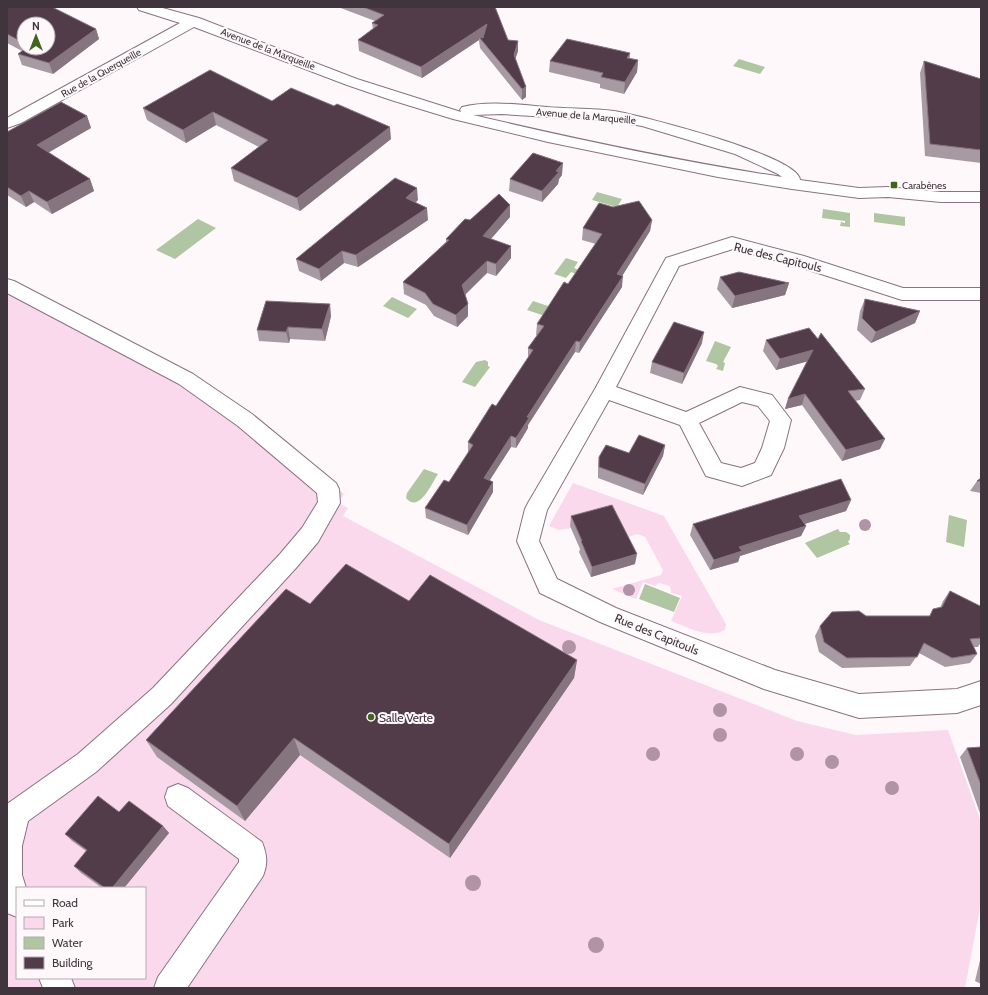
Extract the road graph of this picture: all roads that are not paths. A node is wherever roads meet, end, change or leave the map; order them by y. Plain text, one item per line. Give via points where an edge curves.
1 (144, 7) edge
2 (194, 22) junction
3 (459, 116) junction
4 (7, 123) edge
5 (792, 184) junction
6 (859, 193) junction
7 (981, 197) edge
8 (981, 211) edge
9 (7, 285) edge
10 (981, 294) edge
11 (604, 391) junction
12 (687, 420) junction
13 (981, 693) edge
14 (178, 797) dead end
15 (16, 900) edge
16 (55, 979) edge
17 (60, 988) edge
18 (169, 988) edge

1 - 2 street, Avenue de la Marqueille
2 - 3 street, Avenue de la Marqueille via 352,82
2 - 4 street, Rue de la Querqueille
3 - 5 street, Avenue de la Marqueille via 710,171
3 - 5 street, Avenue de la Marqueille via 466,110 481,108 613,116 645,122 741,151 784,170 792,177
5 - 6 street, Avenue de la Marqueille
6 - 7 street, Avenue de la Marqueille
6 - 8 street, Avenue de la Marqueille via 881,200
9 - 15 street via 186,379 245,420 328,489 329,503 310,535 288,561 162,696 87,763 17,813 8,846 8,875
10 - 11 street, Rue des Capitouls via 902,294 798,260 732,244 672,262
11 - 12 street
11 - 13 street, Rue des Capitouls via 536,509 528,541 548,586 608,615 773,681 859,706 957,701
12 - 12 street via 714,470 742,478 763,469 773,448 781,420 766,400 740,394
14 - 18 street via 252,852 253,866
16 - 17 street

